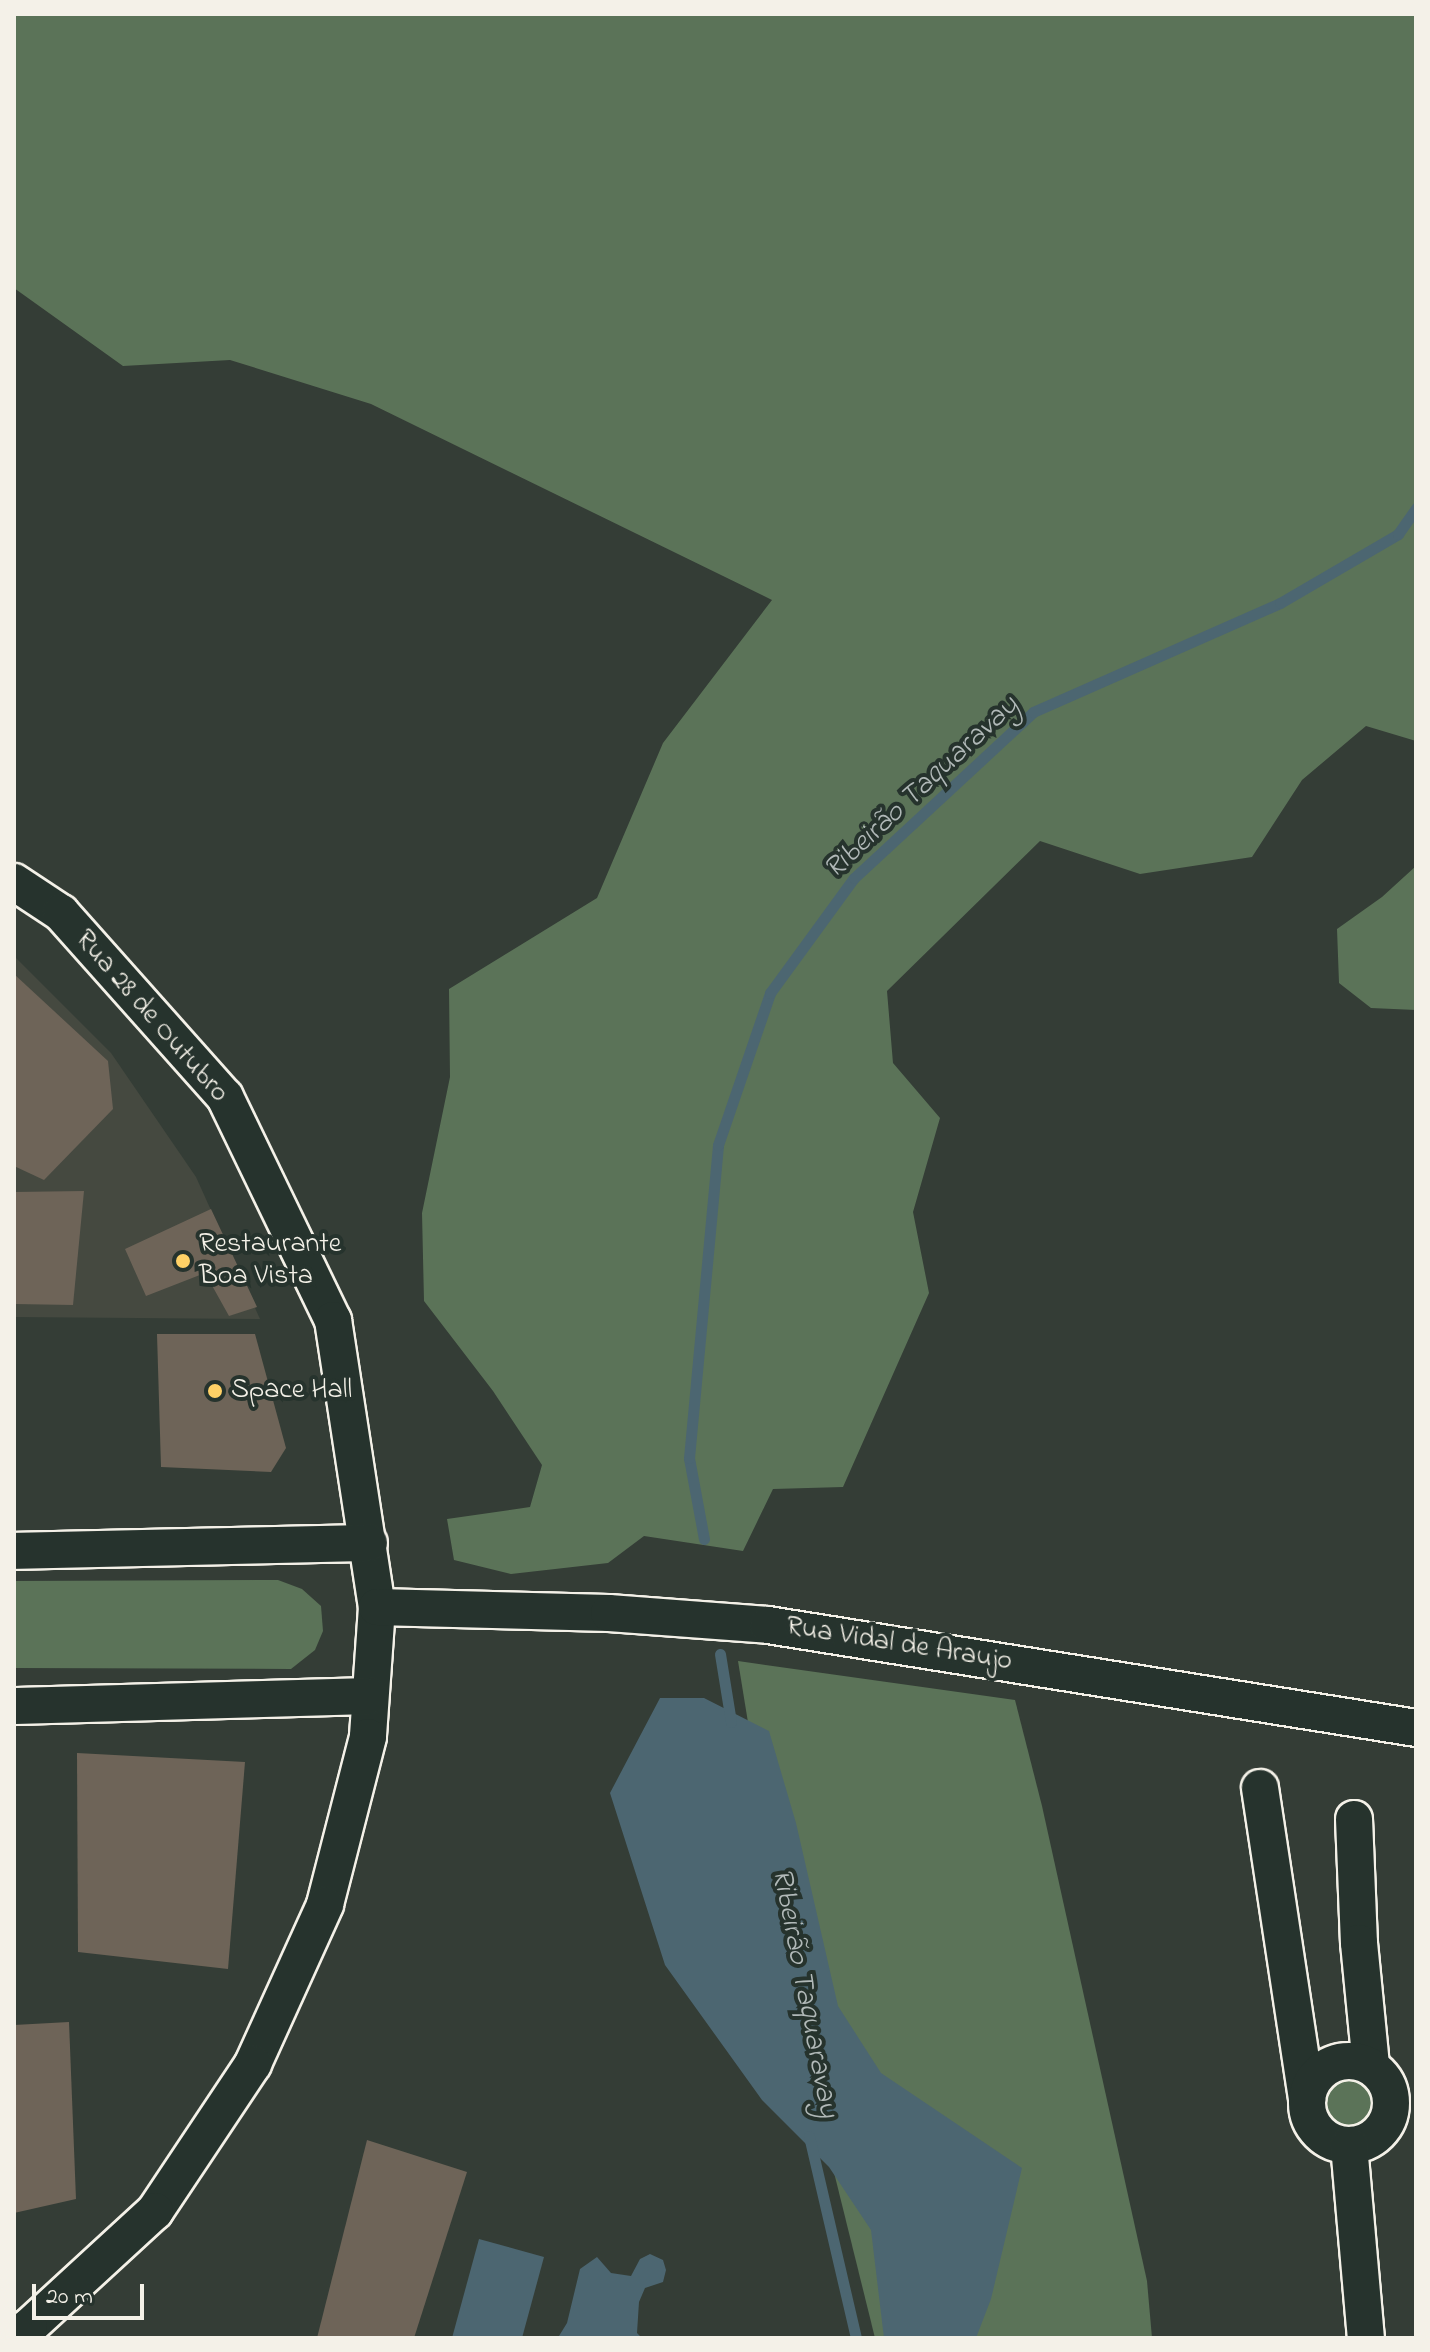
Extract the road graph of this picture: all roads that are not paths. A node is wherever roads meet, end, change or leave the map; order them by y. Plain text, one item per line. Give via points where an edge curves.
1 (14, 882) edge
2 (369, 1543) junction
3 (14, 1551) edge
4 (377, 1607) junction
5 (369, 1696) junction
6 (14, 1706) edge
7 (1416, 1728) edge
8 (1260, 1788) dead end
9 (1354, 1819) dead end
10 (1392, 2085) edge
11 (1307, 2098) junction
12 (1349, 2145) junction
13 (14, 2337) edge
14 (1366, 2338) edge

1 - 2 street, Rua 28 de Outubro via 61,913 225,1097 333,1320
2 - 3 street
2 - 4 street, Rua 28 de Outubro
4 - 5 street, Rua 28 de Outubro
4 - 7 street, Rua Vidal de Araujo via 609,1613 768,1625
5 - 6 street
5 - 13 street, Rua 28 de Outubro via 368,1737 325,1905 253,2064 155,2211
8 - 11 street
9 - 10 street via 1359,1943
10 - 11 street via 1343,2061 1329,2065
10 - 12 street via 1385,2127 1375,2137
11 - 12 street via 1313,2125 1335,2143
12 - 14 street

